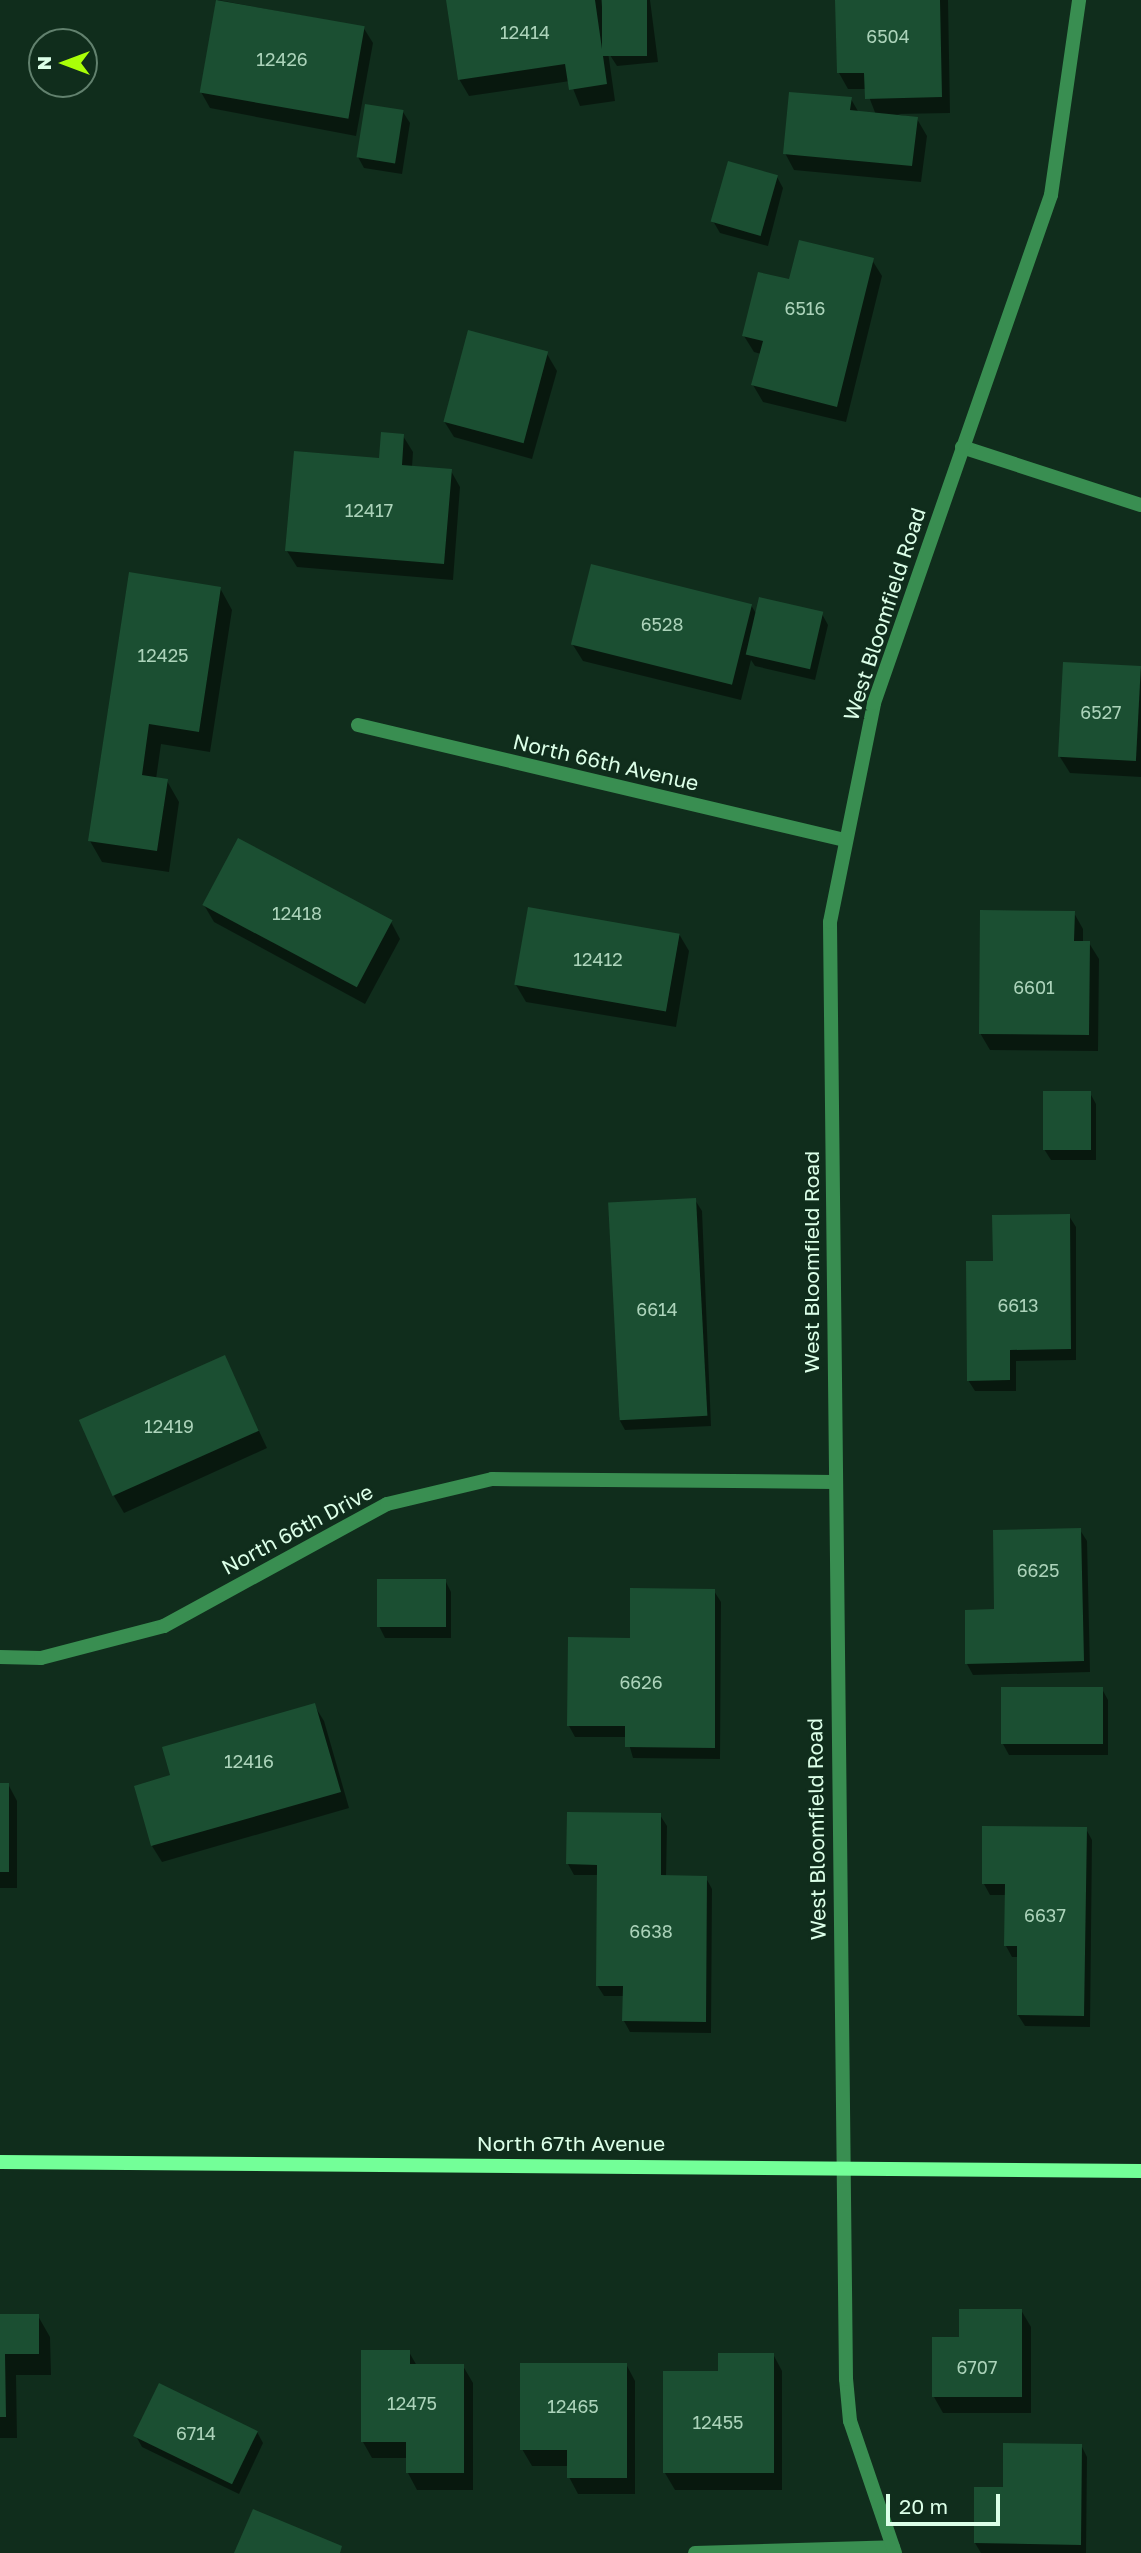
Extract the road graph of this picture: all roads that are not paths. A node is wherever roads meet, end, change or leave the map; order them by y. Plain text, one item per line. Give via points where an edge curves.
1 (1079, 0) edge
2 (961, 447) junction
3 (1141, 505) edge
4 (358, 725) dead end
5 (844, 840) junction
6 (834, 1482) junction
7 (0, 1657) edge
8 (0, 2162) edge
9 (841, 2166) junction
10 (1141, 2171) edge
11 (894, 2550) edge
12 (695, 2553) edge

1 - 2 street, West Bloomfield Road via 1051,195
2 - 3 street
2 - 5 street, West Bloomfield Road via 874,703
4 - 5 street, North 66th Avenue
5 - 6 street, West Bloomfield Road via 830,922
6 - 7 street, North 66th Drive via 492,1479 387,1503 164,1626 41,1658
6 - 9 street, West Bloomfield Road
8 - 9 main road, North 67th Avenue
9 - 10 main road, North 67th Avenue
9 - 11 street, West Bloomfield Road via 850,2421
11 - 12 street

